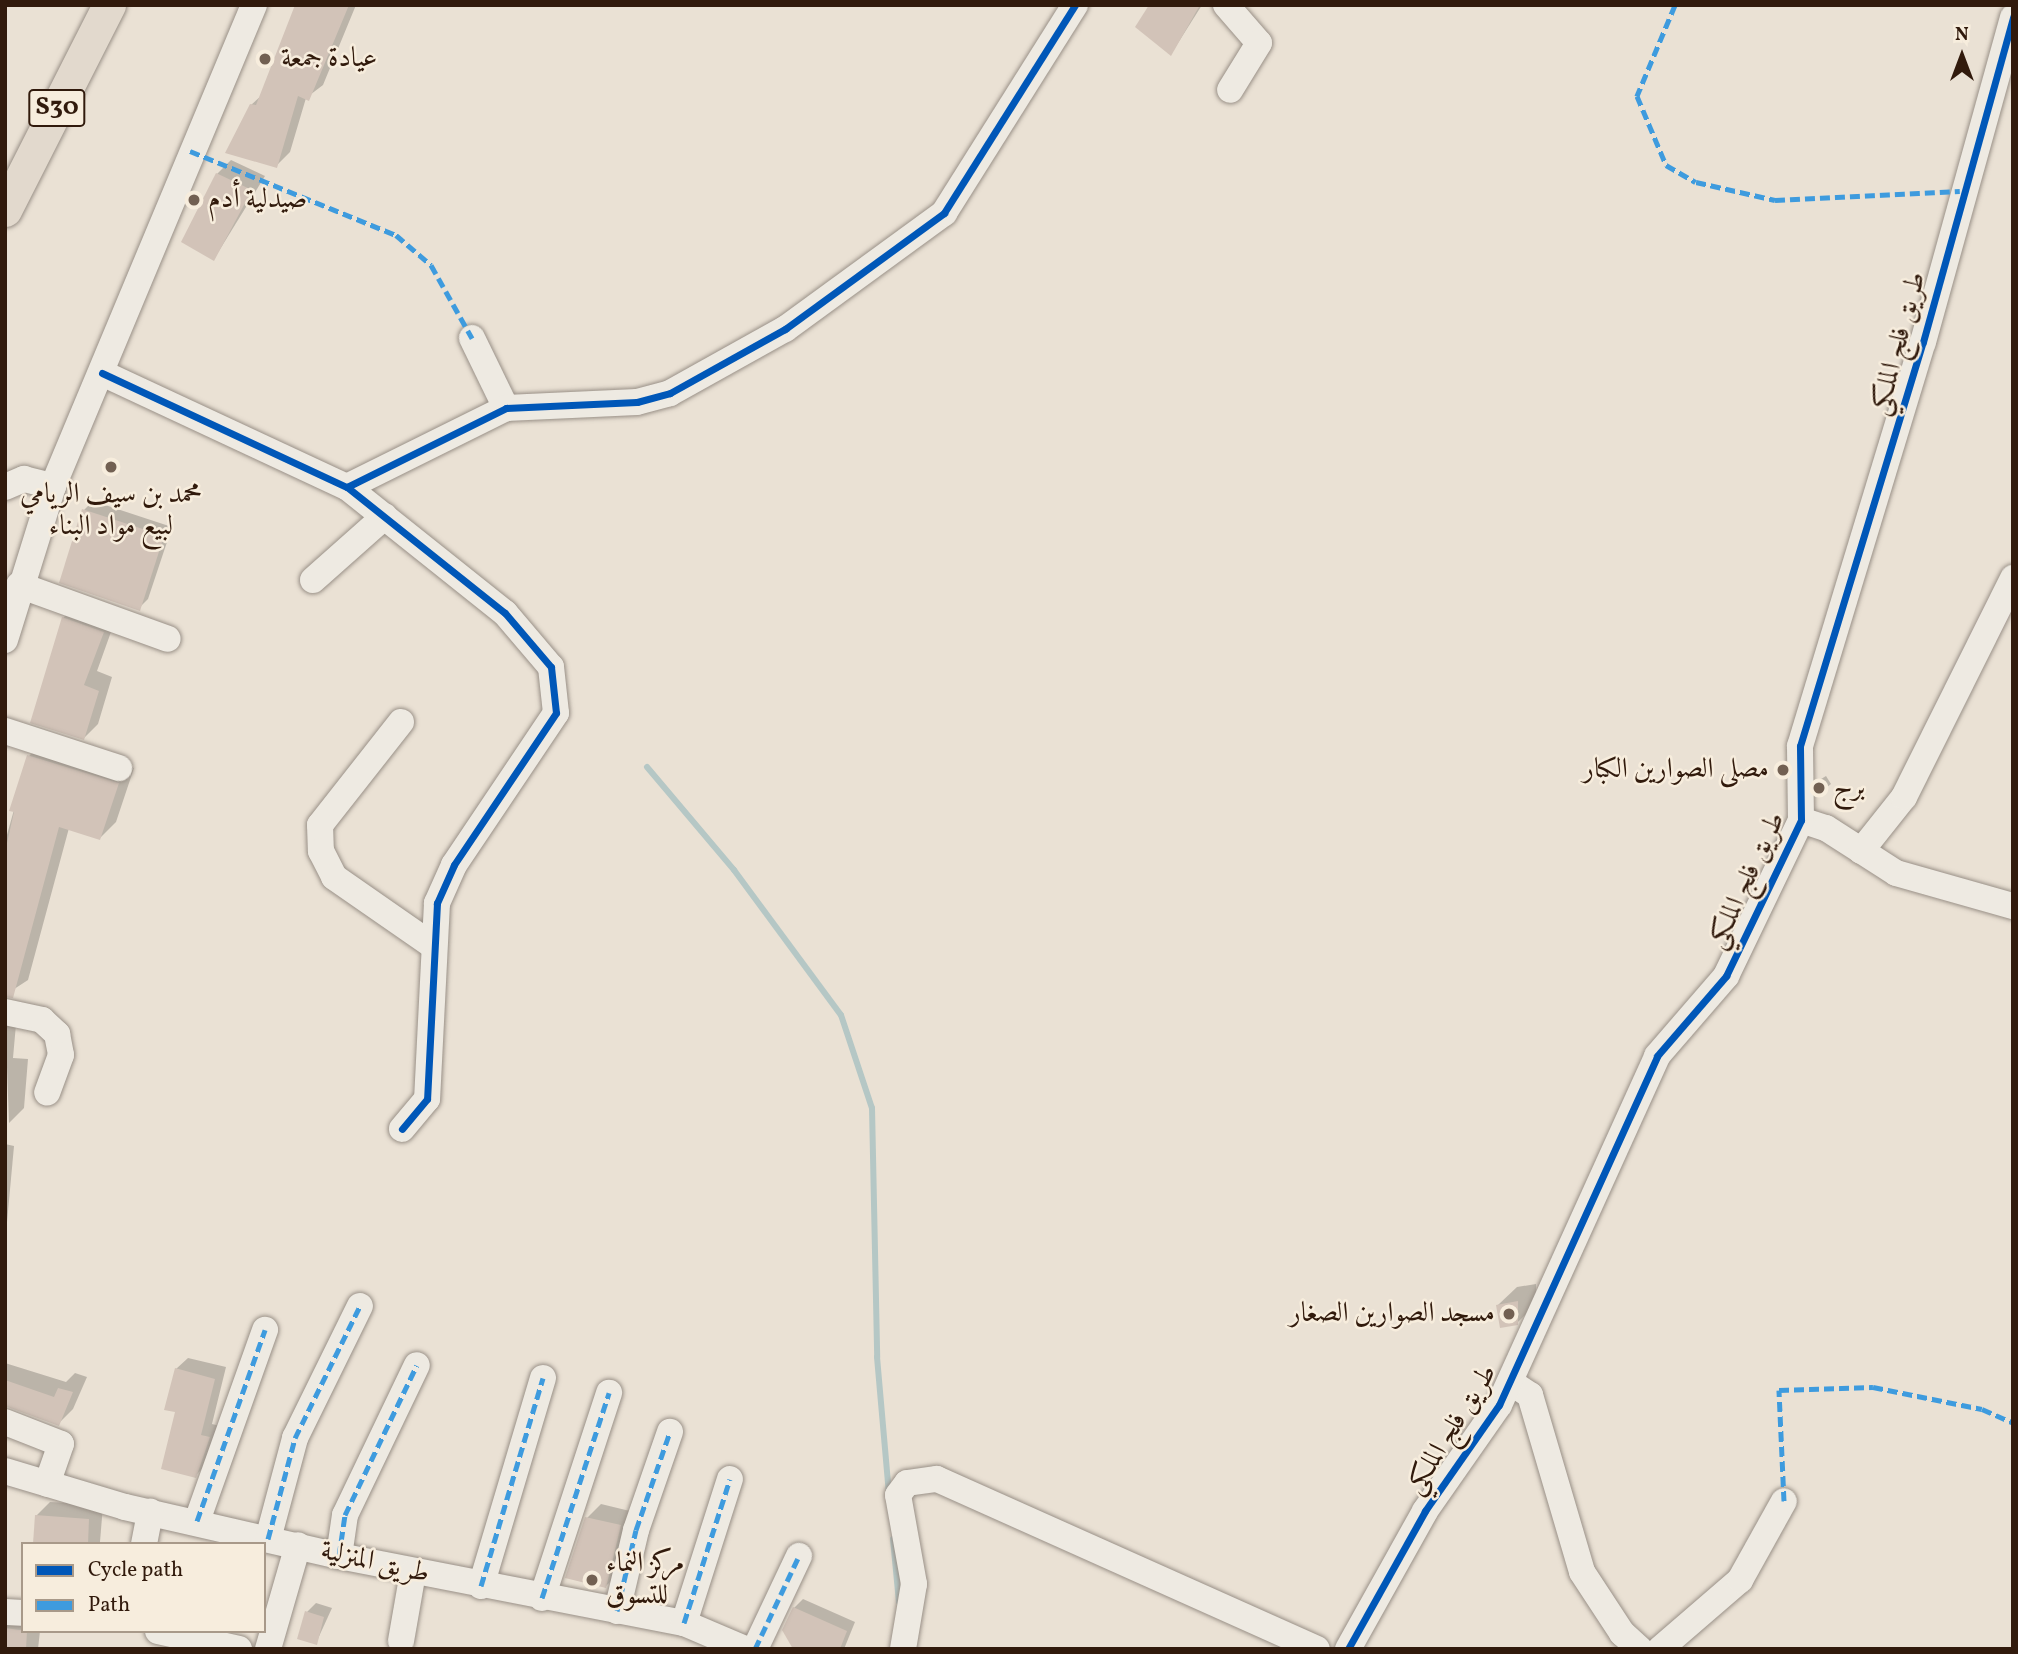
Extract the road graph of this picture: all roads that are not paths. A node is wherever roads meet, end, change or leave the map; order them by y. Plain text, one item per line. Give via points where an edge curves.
1 (109, 5) edge
2 (254, 5) edge
3 (1075, 5) edge
4 (1226, 5) edge
5 (2013, 16) edge
6 (1230, 90) dead end
7 (5, 211) edge
8 (472, 338) dead end
9 (102, 373) junction
10 (506, 408) junction
11 (53, 486) junction
12 (5, 487) edge
13 (347, 487) junction
14 (385, 516) junction
15 (2013, 578) edge
16 (313, 580) dead end
17 (19, 585) junction
18 (168, 639) dead end
19 (5, 640) edge
20 (401, 722) dead end
21 (5, 731) edge
22 (119, 768) dead end
23 (1801, 821) junction
24 (1861, 851) junction
25 (2013, 906) edge
26 (432, 945) junction
27 (5, 1012) edge
28 (47, 1093) dead end
29 (402, 1129) dead end
30 (360, 1306) dead end
31 (265, 1330) dead end
32 (417, 1365) dead end
33 (543, 1378) dead end
34 (1510, 1382) junction
35 (609, 1393) dead end
36 (5, 1422) edge
37 (670, 1432) dead end
38 (5, 1471) edge
39 (730, 1479) dead end
40 (47, 1484) junction
41 (1784, 1501) dead end
42 (150, 1512) junction
43 (197, 1521) junction
44 (268, 1539) junction
45 (144, 1542) edge
46 (298, 1545) junction
47 (340, 1556) junction
48 (799, 1556) dead end
49 (413, 1572) junction
50 (481, 1586) junction
51 (542, 1598) junction
52 (617, 1611) junction
53 (684, 1623) junction
54 (167, 1633) edge
55 (401, 1641) dead end
56 (239, 1649) edge
57 (268, 1649) edge
58 (745, 1649) edge
59 (755, 1649) edge
60 (903, 1649) edge
61 (1317, 1649) edge
62 (1348, 1649) edge
63 (1640, 1649) edge
64 (1660, 1649) edge

1 - 7 main road, S30
2 - 9 street
3 - 10 street via 975,170 944,213 909,244 785,329 670,393 637,402
4 - 6 street via 1259,43
5 - 23 street, طريق فلج الملكي via 1923,342 1800,746
8 - 10 street
9 - 11 street
9 - 13 street
10 - 13 street
11 - 12 street via 24,479
11 - 17 street
13 - 14 street
14 - 16 street
14 - 26 street via 537,644 557,689 556,713 454,865 437,903
15 - 24 street via 1904,797
17 - 18 street
17 - 19 street
20 - 26 street via 320,825 321,851 334,877
21 - 22 street
23 - 24 street
23 - 34 street, طريق فلج الملكي via 1726,976 1657,1056
24 - 25 street via 1896,873
26 - 29 street via 427,1099
27 - 28 street via 42,1020 57,1034 61,1055
30 - 44 street via 295,1438
31 - 43 street
32 - 47 street via 345,1515
33 - 50 street
34 - 62 street, طريق فلج الملكي via 1425,1511
34 - 63 street via 1530,1395 1582,1572 1622,1633
35 - 51 street
36 - 40 street via 61,1444
37 - 52 street via 636,1530
38 - 40 street, طريق المنزلية
39 - 53 street
40 - 42 street, طريق المنزلية
41 - 64 street via 1740,1580
42 - 43 street, طريق المنزلية
42 - 45 street
43 - 44 street, طريق المنزلية
44 - 46 street, طريق المنزلية
46 - 47 street, طريق المنزلية
46 - 57 street
47 - 49 street, طريق المنزلية
48 - 59 street
49 - 50 street, طريق المنزلية
49 - 55 street
50 - 51 street, طريق المنزلية
51 - 52 street, طريق المنزلية
52 - 53 street, طريق المنزلية
53 - 58 street, طريق المنزلية
54 - 56 street
60 - 61 street via 914,1584 898,1494 907,1483 937,1479

